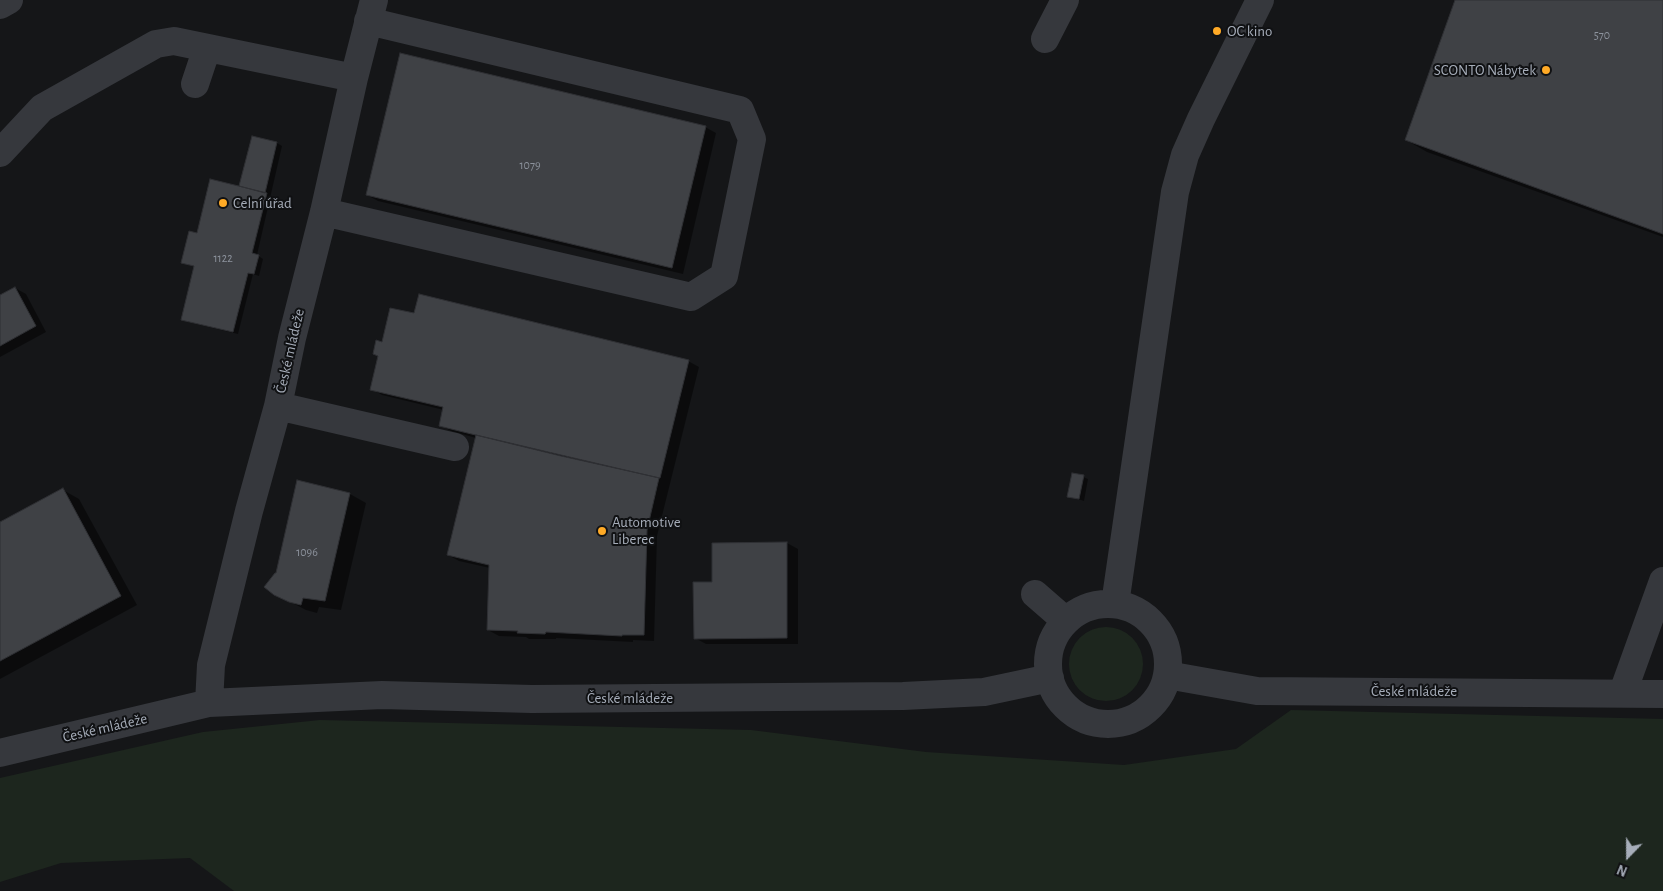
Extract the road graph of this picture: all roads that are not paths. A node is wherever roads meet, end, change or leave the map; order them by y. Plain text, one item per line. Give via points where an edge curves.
1 (9, 0) edge
2 (1065, 0) edge
3 (1260, 0) edge
4 (0, 5) edge
5 (371, 10) edge
6 (1045, 40) dead end
7 (207, 48) junction
8 (354, 78) junction
9 (195, 84) dead end
10 (0, 153) edge
11 (324, 212) junction
12 (278, 406) junction
13 (455, 446) dead end
14 (1663, 581) edge
15 (1035, 594) dead end
16 (1115, 604) junction
17 (1066, 621) junction
18 (1167, 675) junction
19 (1050, 678) junction
20 (1623, 692) junction
21 (1663, 694) edge
22 (209, 703) junction
23 (0, 752) edge

1 - 4 street
2 - 6 street
3 - 16 street via 1185,155 1175,192
5 - 8 street, České mládeže
5 - 11 street via 740,110 752,139 724,276 691,297
7 - 8 street
7 - 9 street
7 - 10 street via 174,41 156,44 42,108
8 - 11 street, České mládeže
11 - 12 street, České mládeže
12 - 13 street
12 - 22 street, České mládeže via 211,665
14 - 20 street
15 - 17 street
16 - 17 street via 1092,606
16 - 18 street via 1138,612 1156,628 1166,650
17 - 19 street via 1051,644
18 - 19 street via 1160,694 1147,709 1136,717 1110,724 1083,718 1072,711 1054,691
18 - 20 street, České mládeže via 1257,690
19 - 22 street, České mládeže via 984,692 903,696 532,699 382,695
20 - 21 street, České mládeže
22 - 23 street, České mládeže

